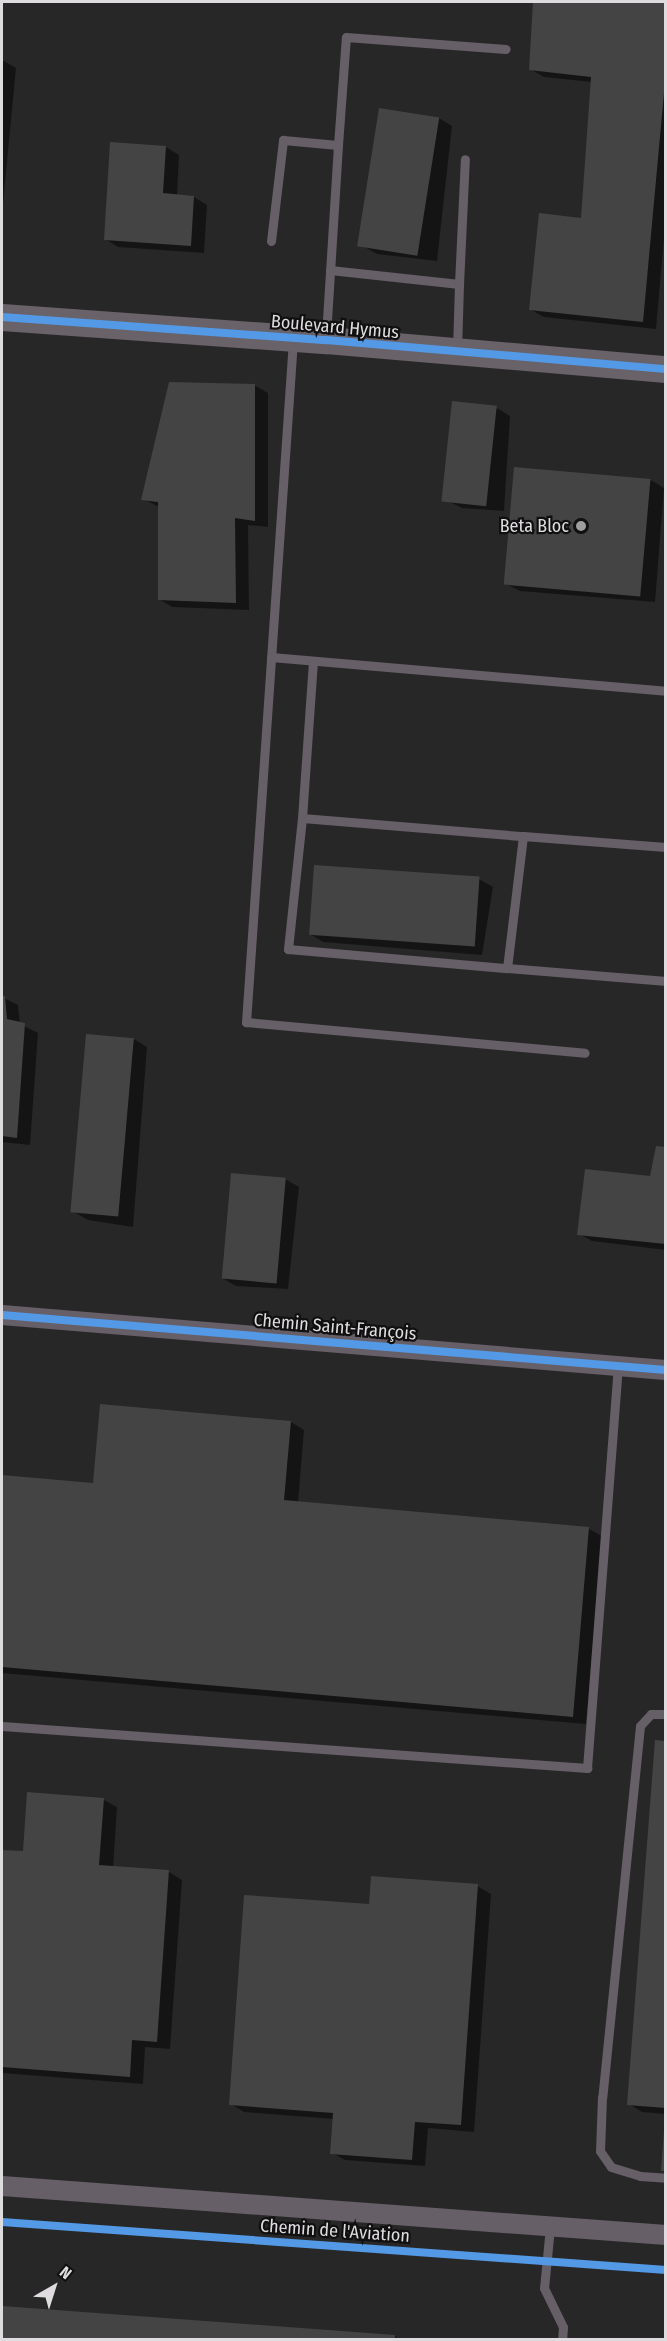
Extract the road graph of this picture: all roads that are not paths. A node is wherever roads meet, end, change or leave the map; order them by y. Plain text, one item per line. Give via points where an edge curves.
1 (506, 49) dead end
2 (338, 145) junction
3 (465, 159) dead end
4 (271, 241) dead end
5 (330, 270) junction
6 (459, 284) junction
7 (2, 317) edge
8 (293, 338) junction
9 (326, 340) junction
10 (456, 352) junction
11 (666, 369) edge
12 (271, 657) junction
13 (313, 661) junction
14 (666, 691) edge
15 (302, 818) junction
16 (523, 836) junction
17 (666, 847) edge
18 (507, 968) junction
19 (666, 981) edge
20 (585, 1053) dead end
21 (2, 1315) edge
22 (618, 1366) junction
23 (666, 1370) edge
24 (666, 1714) edge
25 (2, 1726) edge
26 (666, 2178) edge
27 (2, 2186) edge
28 (550, 2227) junction
29 (666, 2235) edge
30 (562, 2340) edge

1 - 2 lane via 346,37
2 - 4 lane via 283,140
2 - 5 lane
3 - 6 lane
5 - 6 lane
5 - 9 lane
6 - 10 lane
7 - 8 street, Boulevard Hymus
8 - 9 street, Boulevard Hymus
8 - 12 lane
9 - 10 street, Boulevard Hymus
10 - 11 street, Boulevard Hymus
12 - 13 lane
12 - 20 lane via 246,1023
13 - 14 lane
13 - 15 lane
15 - 16 lane
15 - 18 lane via 288,948
16 - 17 lane
16 - 18 lane
18 - 19 lane
21 - 22 street, Chemin Saint-François
22 - 23 street, Chemin Saint-François
22 - 25 lane via 587,1768
24 - 26 lane via 651,1714 640,1726 602,2097 600,2151 611,2167 640,2176
27 - 28 street, Chemin de l'Aviation
28 - 29 street, Chemin de l'Aviation
28 - 30 lane via 544,2288 563,2327

